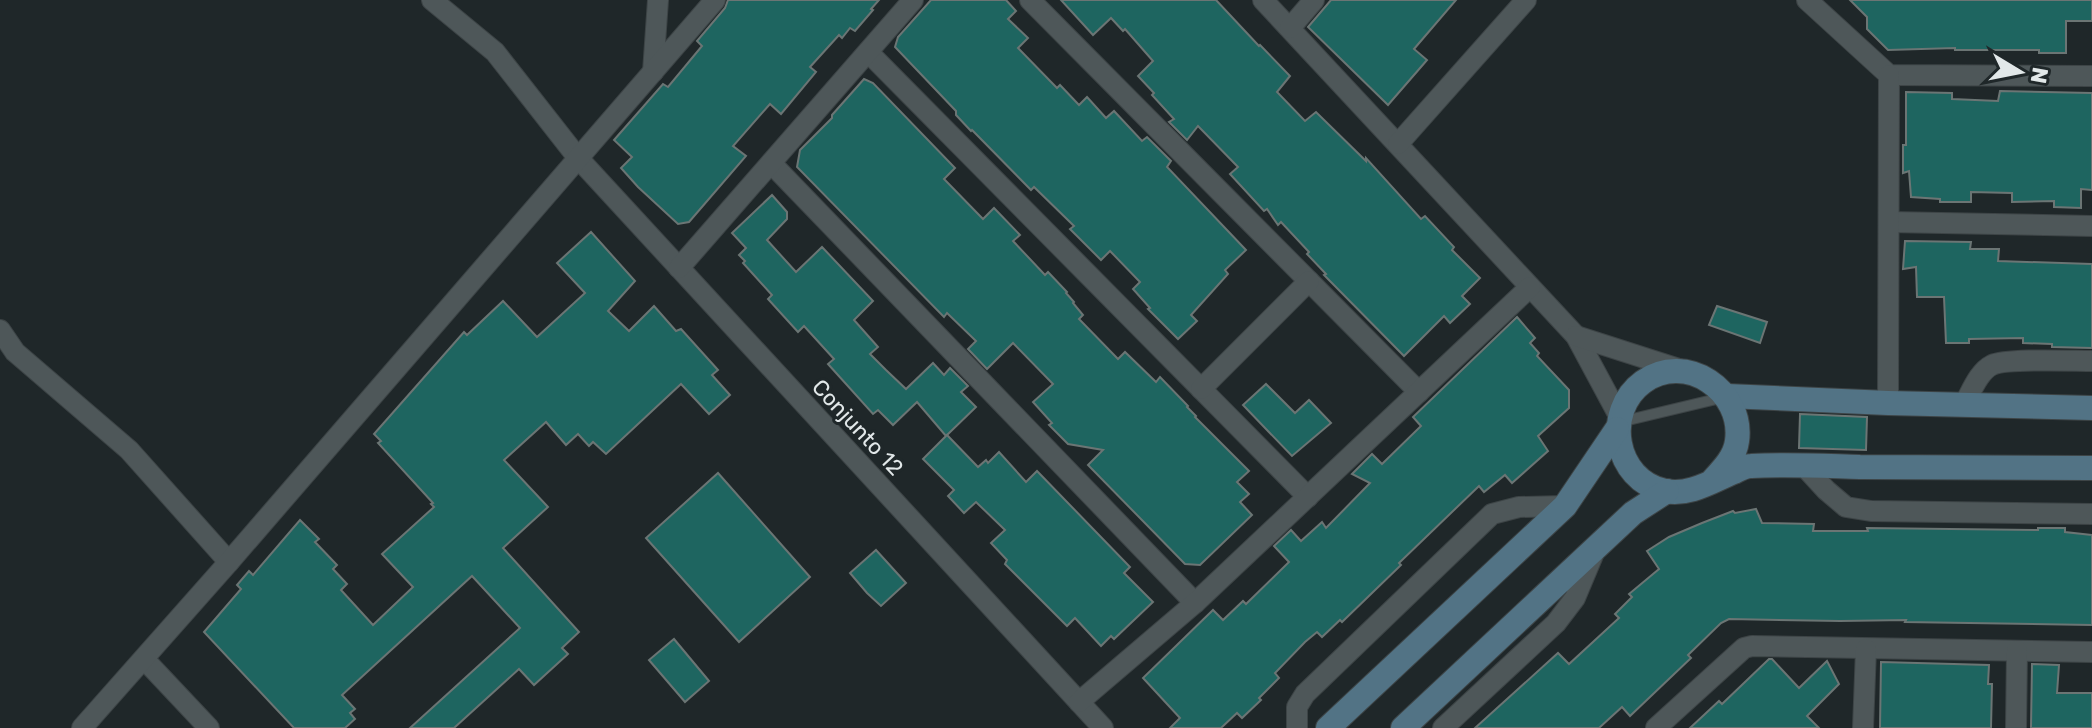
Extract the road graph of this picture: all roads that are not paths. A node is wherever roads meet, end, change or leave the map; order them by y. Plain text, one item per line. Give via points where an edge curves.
1 (432, 0) edge
2 (658, 0) edge
3 (715, 0) edge
4 (913, 0) edge
5 (1030, 0) edge
6 (1263, 0) edge
7 (1314, 0) edge
8 (1526, 0) edge
9 (1807, 0) edge
10 (1290, 28) junction
11 (868, 52) junction
12 (653, 72) junction
13 (1889, 75) junction
14 (2092, 76) edge
15 (1398, 144) junction
16 (578, 158) junction
17 (771, 163) junction
18 (1889, 222) junction
19 (2092, 226) edge
20 (679, 268) junction
21 (1309, 281) junction
22 (1530, 287) junction
23 (0, 330) edge
24 (1576, 336) junction
25 (2092, 361) edge
26 (1688, 371) junction
27 (1201, 389) junction
28 (1419, 392) junction
29 (1727, 396) junction
30 (1888, 403) junction
31 (1963, 406) junction
32 (2092, 408) edge
33 (1618, 422) junction
34 (1804, 466) junction
35 (2092, 468) edge
36 (1712, 481) junction
37 (1667, 491) junction
38 (1308, 497) junction
39 (1565, 506) junction
40 (2092, 514) edge
41 (1596, 547) junction
42 (229, 562) junction
43 (1195, 603) junction
44 (1866, 649) junction
45 (2017, 651) junction
46 (2092, 652) edge
47 (144, 659) junction
48 (1079, 702) junction
49 (82, 728) edge
50 (209, 728) edge
51 (1103, 728) edge
52 (1297, 728) edge
53 (1328, 728) edge
54 (1403, 728) edge
55 (1443, 728) edge
56 (1656, 728) edge
57 (1863, 728) edge
58 (2016, 728) edge

1 - 16 street, Conjunto 12 via 495,52
2 - 12 street
3 - 12 street
4 - 11 street
5 - 21 street
6 - 10 street
7 - 10 street
8 - 15 street
9 - 13 street
10 - 15 street
11 - 17 street
11 - 27 street
12 - 16 street
13 - 14 street
13 - 18 street
15 - 22 street
16 - 20 street, Conjunto 12
16 - 42 street
17 - 20 street
17 - 43 street
18 - 19 street
18 - 30 street
20 - 48 street, Conjunto 12
21 - 27 street
21 - 28 street
22 - 24 street
22 - 28 street
23 - 42 street via 15,352 129,450
24 - 26 street
24 - 33 street
25 - 31 street via 1993,365
26 - 29 street via 1710,380
26 - 33 street via 1645,380 1629,396
27 - 38 street
28 - 38 street
29 - 30 street
29 - 33 lane
29 - 36 street via 1737,418 1737,442 1728,464
30 - 31 street
31 - 32 street
33 - 37 street via 1626,462 1651,486
33 - 39 street
34 - 35 street
34 - 36 street via 1747,466
34 - 40 street via 1846,507
36 - 37 street via 1690,491
37 - 41 street
38 - 43 street
39 - 52 street via 1519,507 1492,514 1305,694 1297,707
39 - 53 street
41 - 54 street
41 - 55 street via 1575,598 1556,623
42 - 47 street
43 - 48 street
44 - 45 street
44 - 56 street via 1744,648
44 - 57 street
45 - 46 street
45 - 58 street
47 - 49 street
47 - 50 street
48 - 51 street, Conjunto 12

